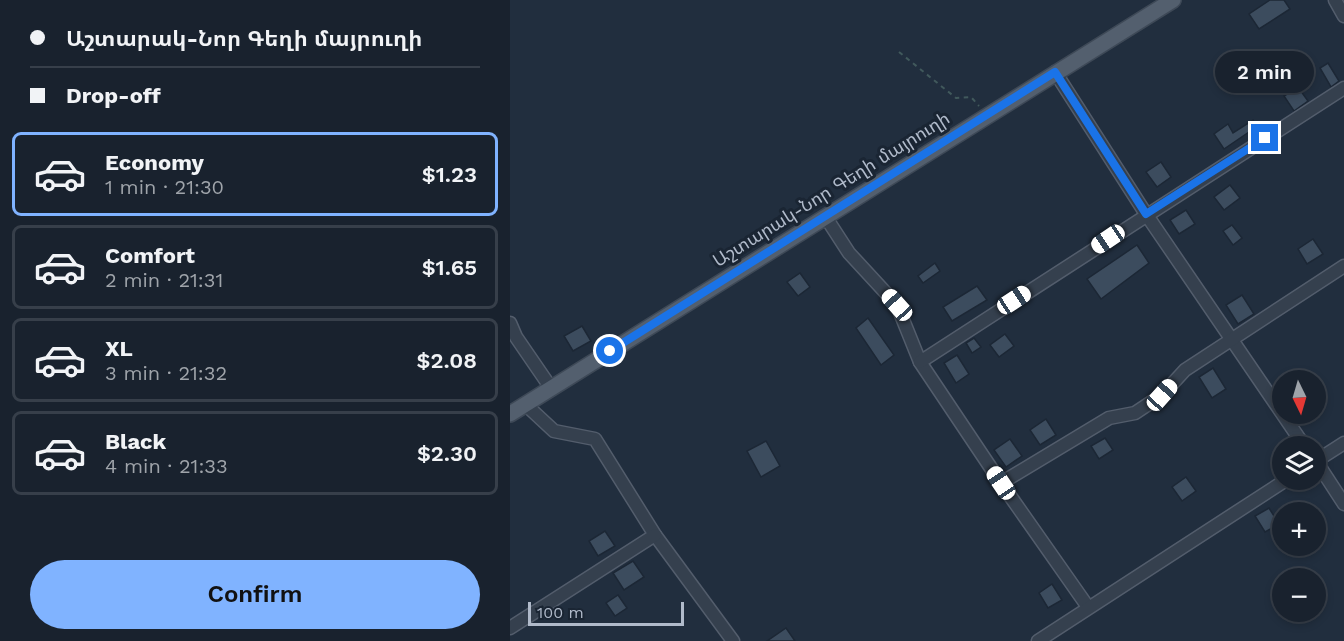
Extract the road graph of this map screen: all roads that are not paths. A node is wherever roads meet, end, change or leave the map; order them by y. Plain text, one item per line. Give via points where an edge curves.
1 (1173, 0) edge
2 (1335, 0) edge
3 (1344, 16) edge
4 (1055, 72) junction
5 (1344, 88) edge
6 (1146, 214) junction
7 (825, 216) junction
8 (1344, 266) edge
9 (510, 323) edge
10 (1230, 341) junction
11 (920, 362) junction
12 (551, 388) junction
13 (525, 404) junction
14 (510, 414) edge
15 (1297, 436) edge
16 (1344, 443) edge
17 (1326, 455) edge
18 (1326, 476) edge
19 (1001, 483) junction
20 (1272, 489) edge
21 (1344, 504) edge
22 (655, 535) junction
23 (1088, 607) junction
24 (510, 628) edge
25 (734, 641) edge
26 (1038, 641) edge

1 - 4 main road, Աշտարակ-Նոր Գեղի մայրուղի
2 - 3 street
4 - 6 street
4 - 7 main road, Աշտարակ-Նոր Գեղի մայրուղի
5 - 6 street
6 - 10 street
6 - 11 street
7 - 11 street via 849,253 897,305
7 - 12 main road, Աշտարակ-Նոր Գեղի մայրուղի
8 - 10 street
9 - 12 street
10 - 15 street
10 - 19 street via 1185,370 1162,395 1134,413 1109,418
11 - 19 street
12 - 13 main road, Աշտարակ-Նոր Գեղի մայրուղի
13 - 14 main road, Աշտարակ-Նոր Գեղի մայրուղի
13 - 22 street via 554,431 595,439
16 - 17 street
18 - 21 street
19 - 23 street
20 - 23 street
22 - 24 street
22 - 25 street
23 - 26 street

